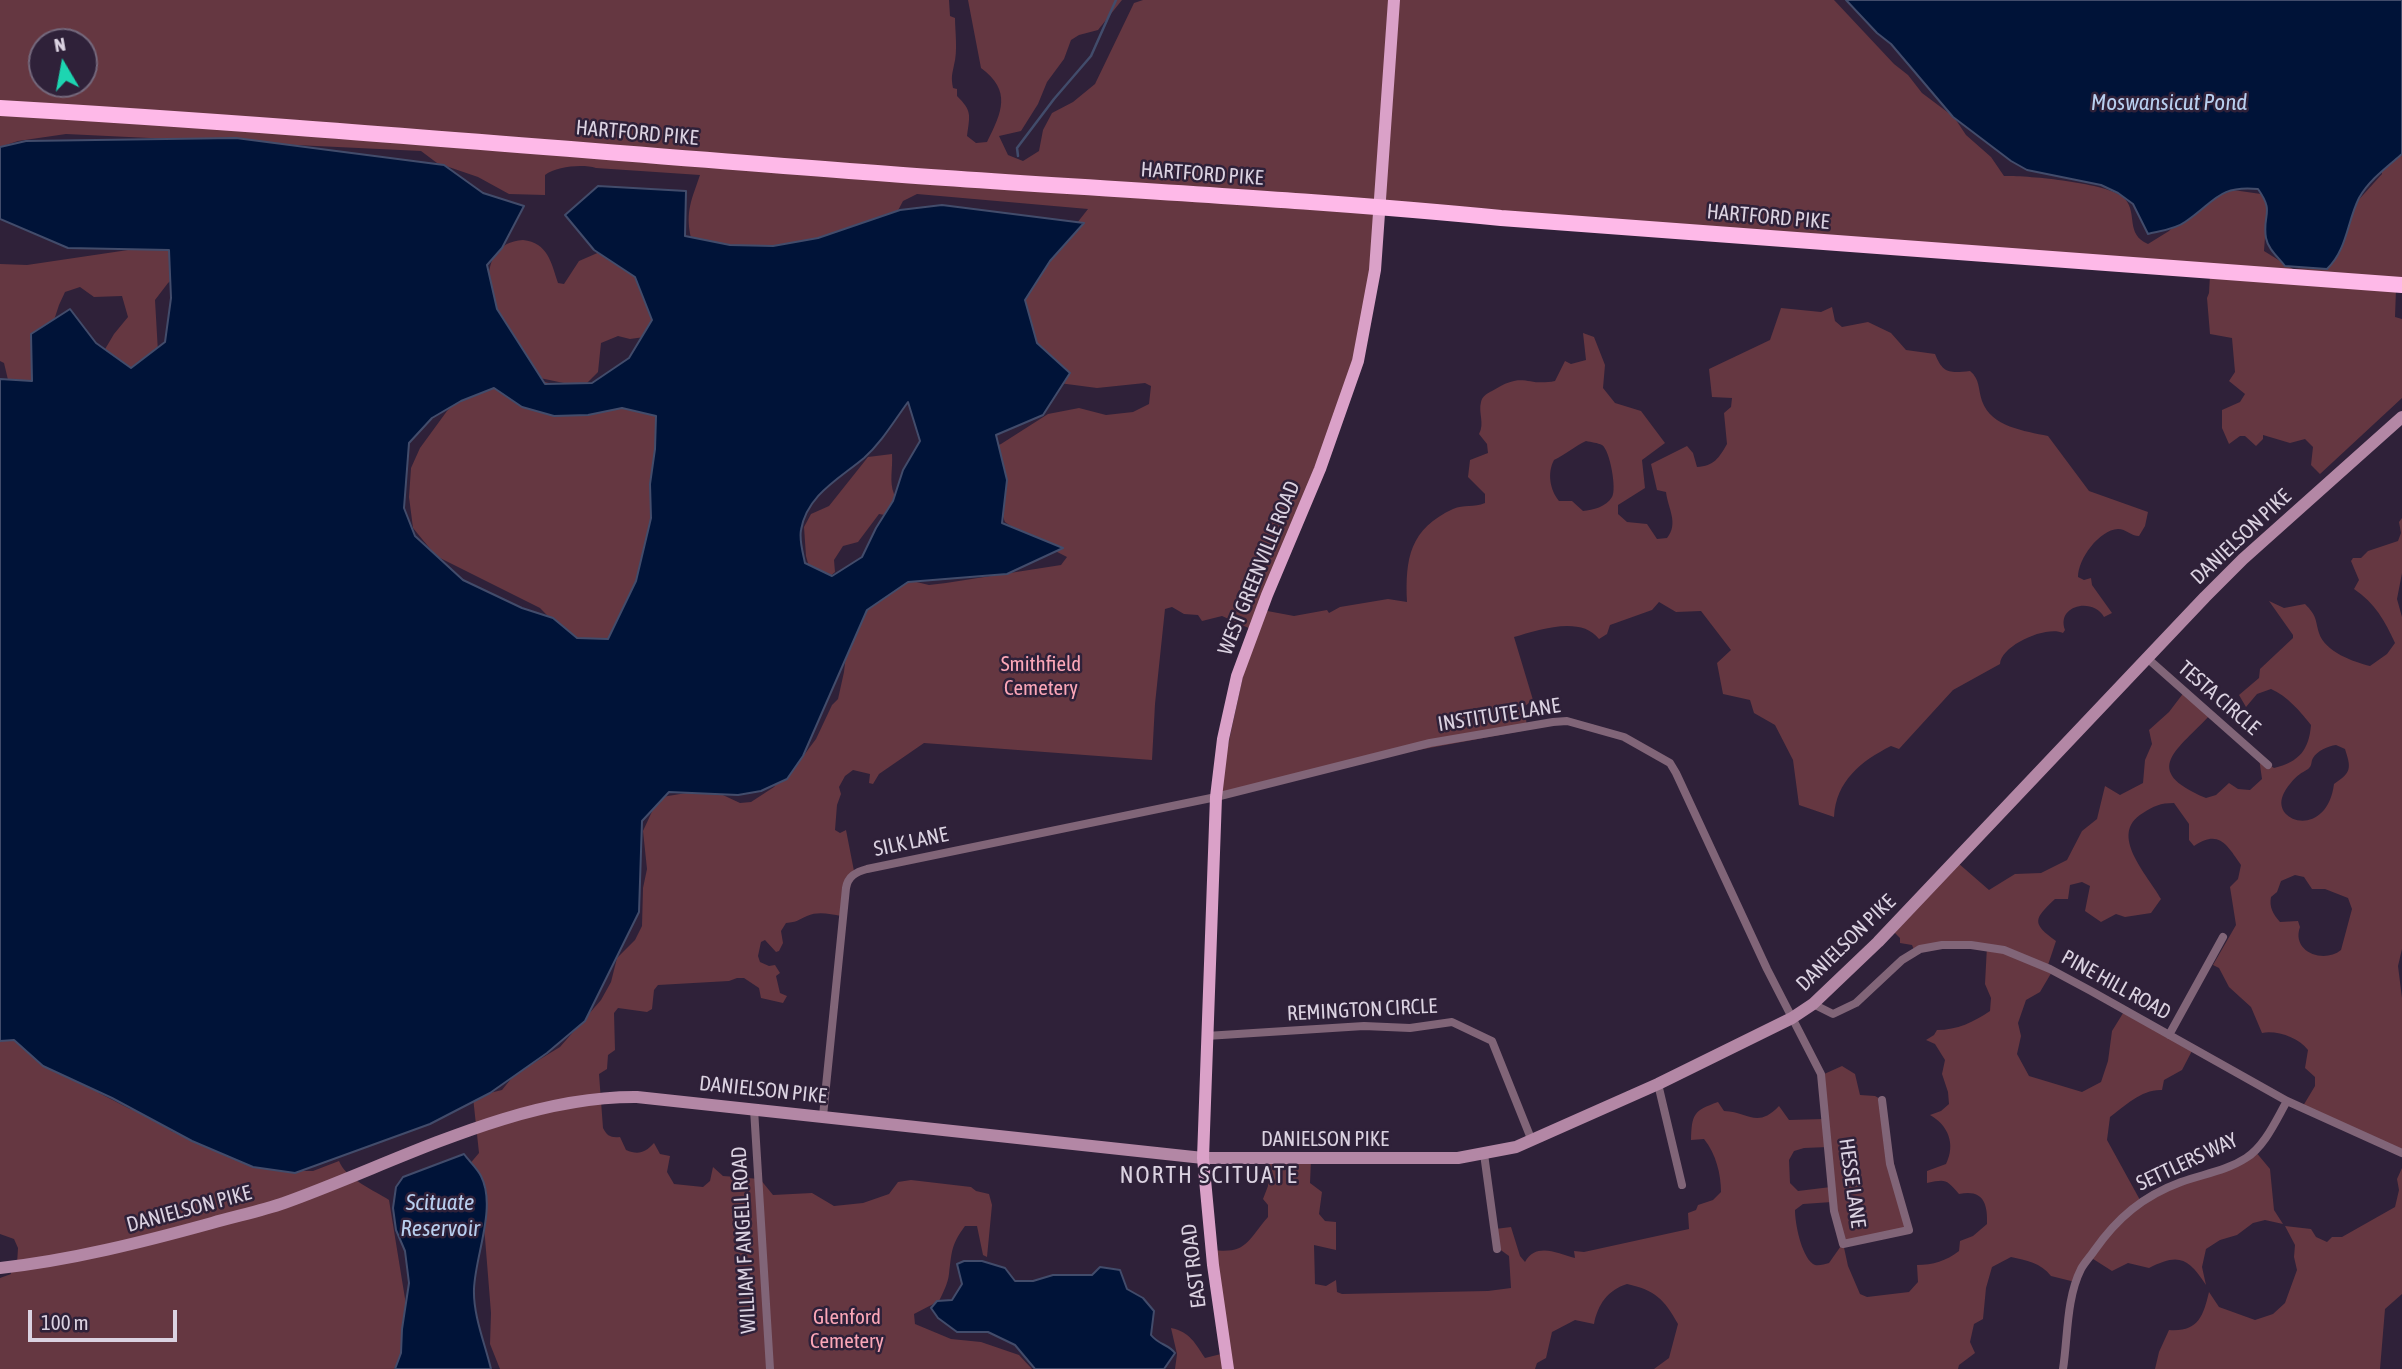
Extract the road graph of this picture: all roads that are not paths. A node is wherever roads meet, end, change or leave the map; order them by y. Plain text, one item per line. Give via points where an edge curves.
1 (1394, 0) edge
2 (0, 108) edge
3 (1382, 206) junction
4 (2402, 285) edge
5 (2402, 417) edge
6 (2147, 658) junction
7 (2269, 765) dead end
8 (1216, 797) junction
9 (2222, 937) dead end
10 (1812, 1003) junction
11 (1792, 1018) junction
12 (2169, 1035) junction
13 (1206, 1036) junction
14 (1658, 1084) junction
15 (1882, 1100) dead end
16 (2287, 1101) junction
17 (754, 1109) junction
18 (824, 1116) junction
19 (1532, 1141) junction
20 (2402, 1153) edge
21 (1484, 1154) junction
22 (1203, 1158) junction
23 (1682, 1185) dead end
24 (1497, 1249) dead end
25 (0, 1268) edge
26 (770, 1369) edge
27 (1228, 1369) edge
28 (2063, 1369) edge

1 - 3 main road, WEST GREENVILLE ROAD
2 - 3 highway, HARTFORD PIKE
3 - 4 highway, HARTFORD PIKE
3 - 8 main road, WEST GREENVILLE ROAD via 1376,270 1358,361 1237,676
5 - 6 main road, DANIELSON PIKE via 2243,559
6 - 7 street, TESTA CIRCLE
6 - 10 main road, DANIELSON PIKE via 1878,942
8 - 11 street, INSTITUTE LANE via 1430,743 1553,722 1580,723 1624,737 1670,763 1676,773
8 - 13 main road, WEST GREENVILLE ROAD
8 - 18 street, SILK LANE via 867,869 850,878
9 - 12 street
10 - 11 main road, DANIELSON PIKE
10 - 12 street, PINE HILL ROAD via 1833,1014 1856,1003 1920,949 1971,945 2004,950 2050,968
11 - 14 main road, DANIELSON PIKE
11 - 15 street, HESSE LANE via 1821,1074 1834,1211 1843,1244 1909,1230 1890,1164
12 - 16 street, PINE HILL ROAD
13 - 19 street, REMINGTON CIRCLE via 1410,1028 1452,1022 1492,1041
13 - 22 main road, WEST GREENVILLE ROAD
14 - 19 main road, DANIELSON PIKE
14 - 23 street
16 - 20 street, PINE HILL ROAD
16 - 28 street, SETTLERS WAY via 2269,1133 2248,1157 2145,1198 2108,1232 2081,1269 2070,1309
17 - 18 main road, DANIELSON PIKE
17 - 25 main road, DANIELSON PIKE via 637,1097 580,1100 436,1142 270,1207 125,1246
17 - 26 street, WILLIAM F ANGELL ROAD
18 - 22 main road, DANIELSON PIKE
19 - 21 main road, DANIELSON PIKE
21 - 22 main road, DANIELSON PIKE via 1419,1159
21 - 24 street
22 - 27 main road, EAST ROAD

